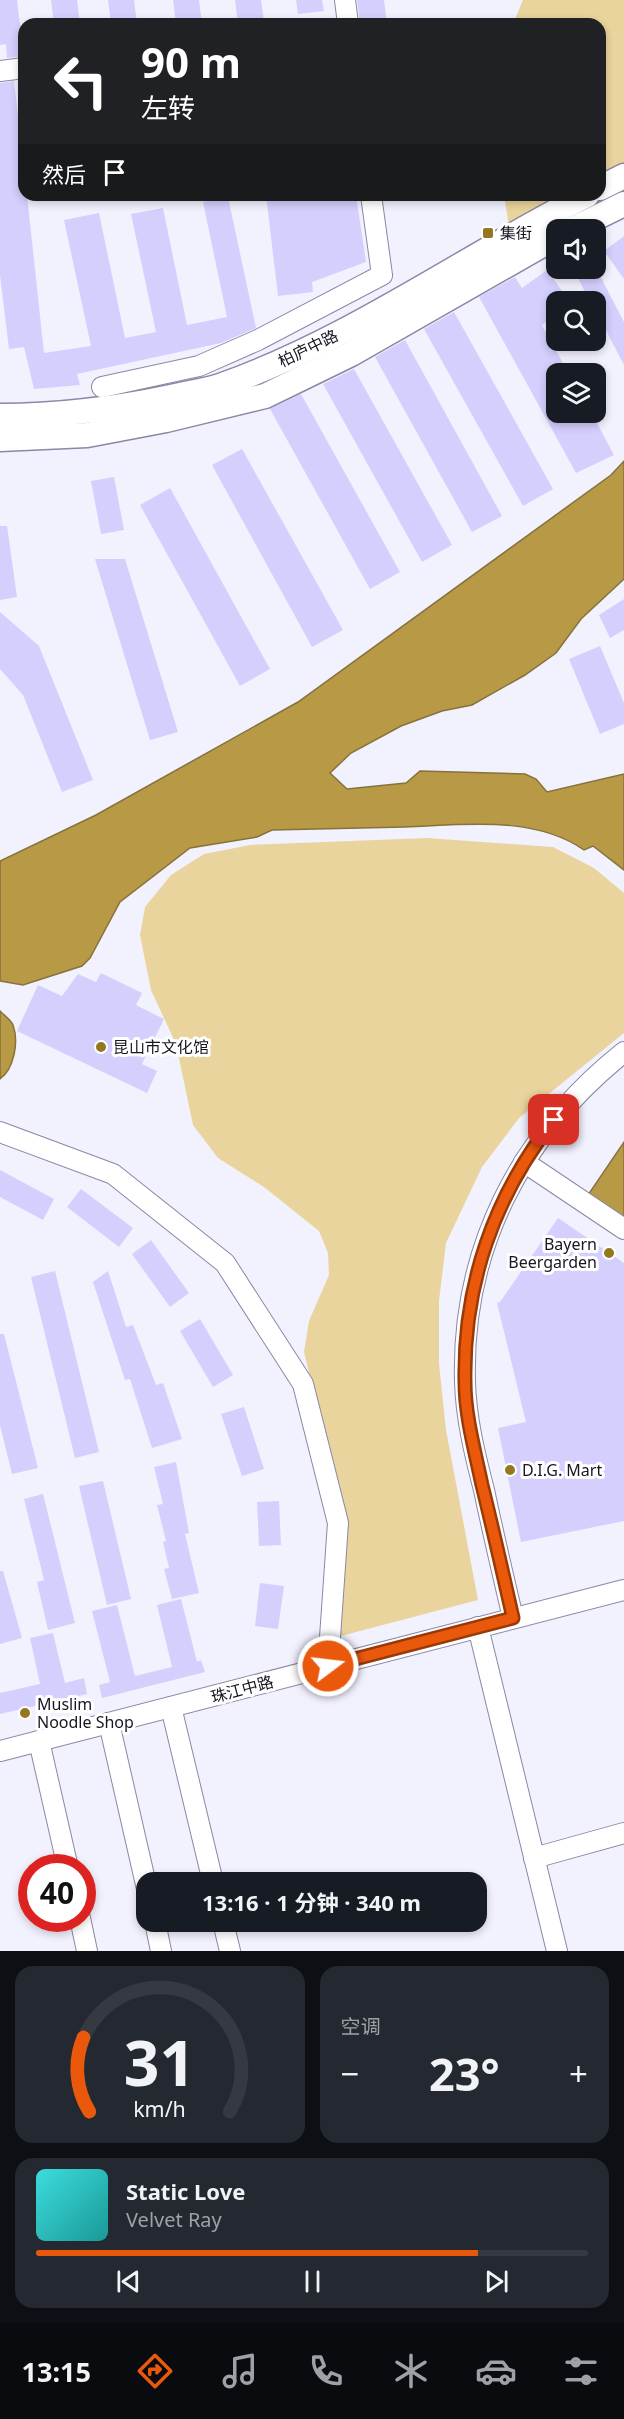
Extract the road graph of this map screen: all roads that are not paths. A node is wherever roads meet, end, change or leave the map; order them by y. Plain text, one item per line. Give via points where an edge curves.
1 (345, 0) edge
2 (347, 18) edge
3 (18, 69) edge
4 (0, 71) edge
5 (624, 176) edge
6 (606, 185) edge
7 (372, 201) edge
8 (576, 201) edge
9 (624, 204) edge
10 (593, 219) edge
11 (546, 243) edge
12 (102, 387) dead end
13 (0, 416) edge
14 (0, 439) edge
15 (624, 1052) edge
16 (0, 1132) edge
17 (524, 1162) junction
18 (624, 1228) edge
19 (624, 1590) edge
20 (513, 1618) junction
21 (478, 1627) junction
22 (328, 1666) junction
23 (171, 1707) junction
24 (109, 1723) junction
25 (39, 1741) junction
26 (0, 1751) edge
27 (624, 1833) edge
28 (65, 1854) edge
29 (534, 1858) junction
30 (143, 1872) edge
31 (211, 1872) edge
32 (83, 1932) edge
33 (156, 1932) edge
34 (225, 1932) edge
35 (87, 1951) edge
36 (161, 1951) edge
37 (230, 1951) edge
38 (557, 1951) edge

1 - 2 street
3 - 4 street
5 - 6 main road
7 - 12 street via 382,275 199,366
8 - 13 main road, 柏庐中路 via 340,333 218,386 104,409 51,416
9 - 10 main road
11 - 14 main road, 柏庐中路 via 351,354 265,396 87,435
15 - 17 street via 567,1103
16 - 22 street via 113,1174 225,1263 303,1384 338,1523
17 - 18 street
17 - 20 street via 486,1240 474,1278 465,1383 472,1440
19 - 20 street, 珠江中路
20 - 21 street, 珠江中路
21 - 22 street, 珠江中路
21 - 29 street
22 - 23 street, 珠江中路
23 - 24 street, 珠江中路
23 - 31 street
24 - 25 street, 珠江中路
24 - 30 street
25 - 26 street, 珠江中路
25 - 28 street
27 - 29 street
29 - 38 street
32 - 35 street
33 - 36 street
34 - 37 street

